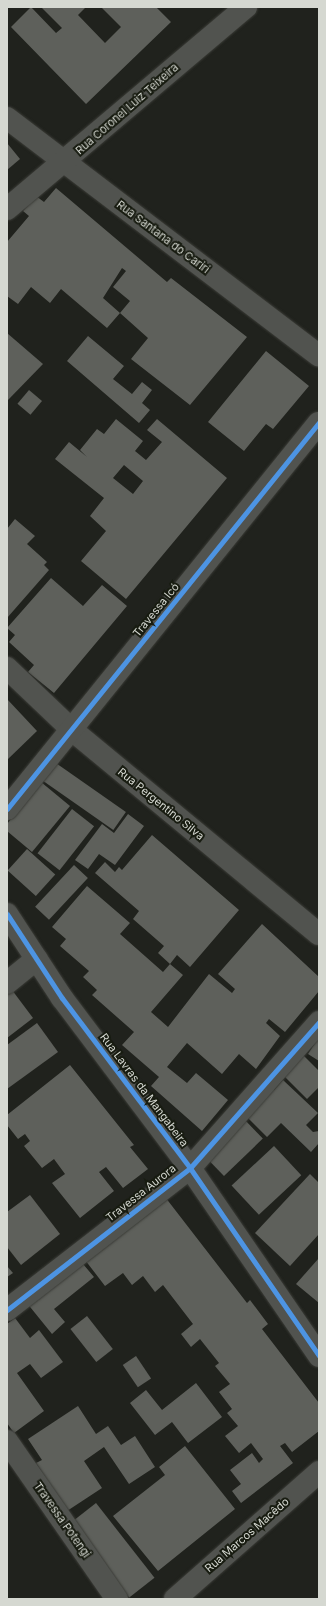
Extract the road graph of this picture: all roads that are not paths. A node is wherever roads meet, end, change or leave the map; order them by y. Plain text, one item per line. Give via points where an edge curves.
1 (246, 7) edge
2 (7, 118) edge
3 (65, 164) junction
4 (7, 209) edge
5 (319, 356) edge
6 (319, 423) edge
7 (7, 668) edge
8 (72, 730) junction
9 (7, 809) edge
10 (7, 914) edge
11 (319, 934) edge
12 (37, 959) junction
13 (7, 983) edge
14 (319, 1022) edge
15 (190, 1168) junction
16 (7, 1310) edge
17 (319, 1356) edge
18 (7, 1441) edge
19 (319, 1472) edge
20 (117, 1599) edge
21 (175, 1599) edge

1 - 3 street, Rua Coronel Luiz Teixeira
2 - 3 street, Rua Santana do Cariri
3 - 4 street, Rua Coronel Luiz Teixeira
3 - 5 street, Rua Santana do Cariri
6 - 8 street, Travessa Icó
7 - 8 street, Rua Pergentino Silva
8 - 9 street, Travessa Icó
8 - 11 street, Rua Pergentino Silva
10 - 12 street, Rua Lavras da Mangabeira
12 - 13 street
12 - 15 street, Rua Lavras da Mangabeira
14 - 15 street, Travessa Aurora
15 - 16 street, Travessa Aurora
15 - 17 street, Rua Lavras da Mangabeira
18 - 20 street, Travessa Potengi
19 - 21 street, Rua Marcos Macêdo

